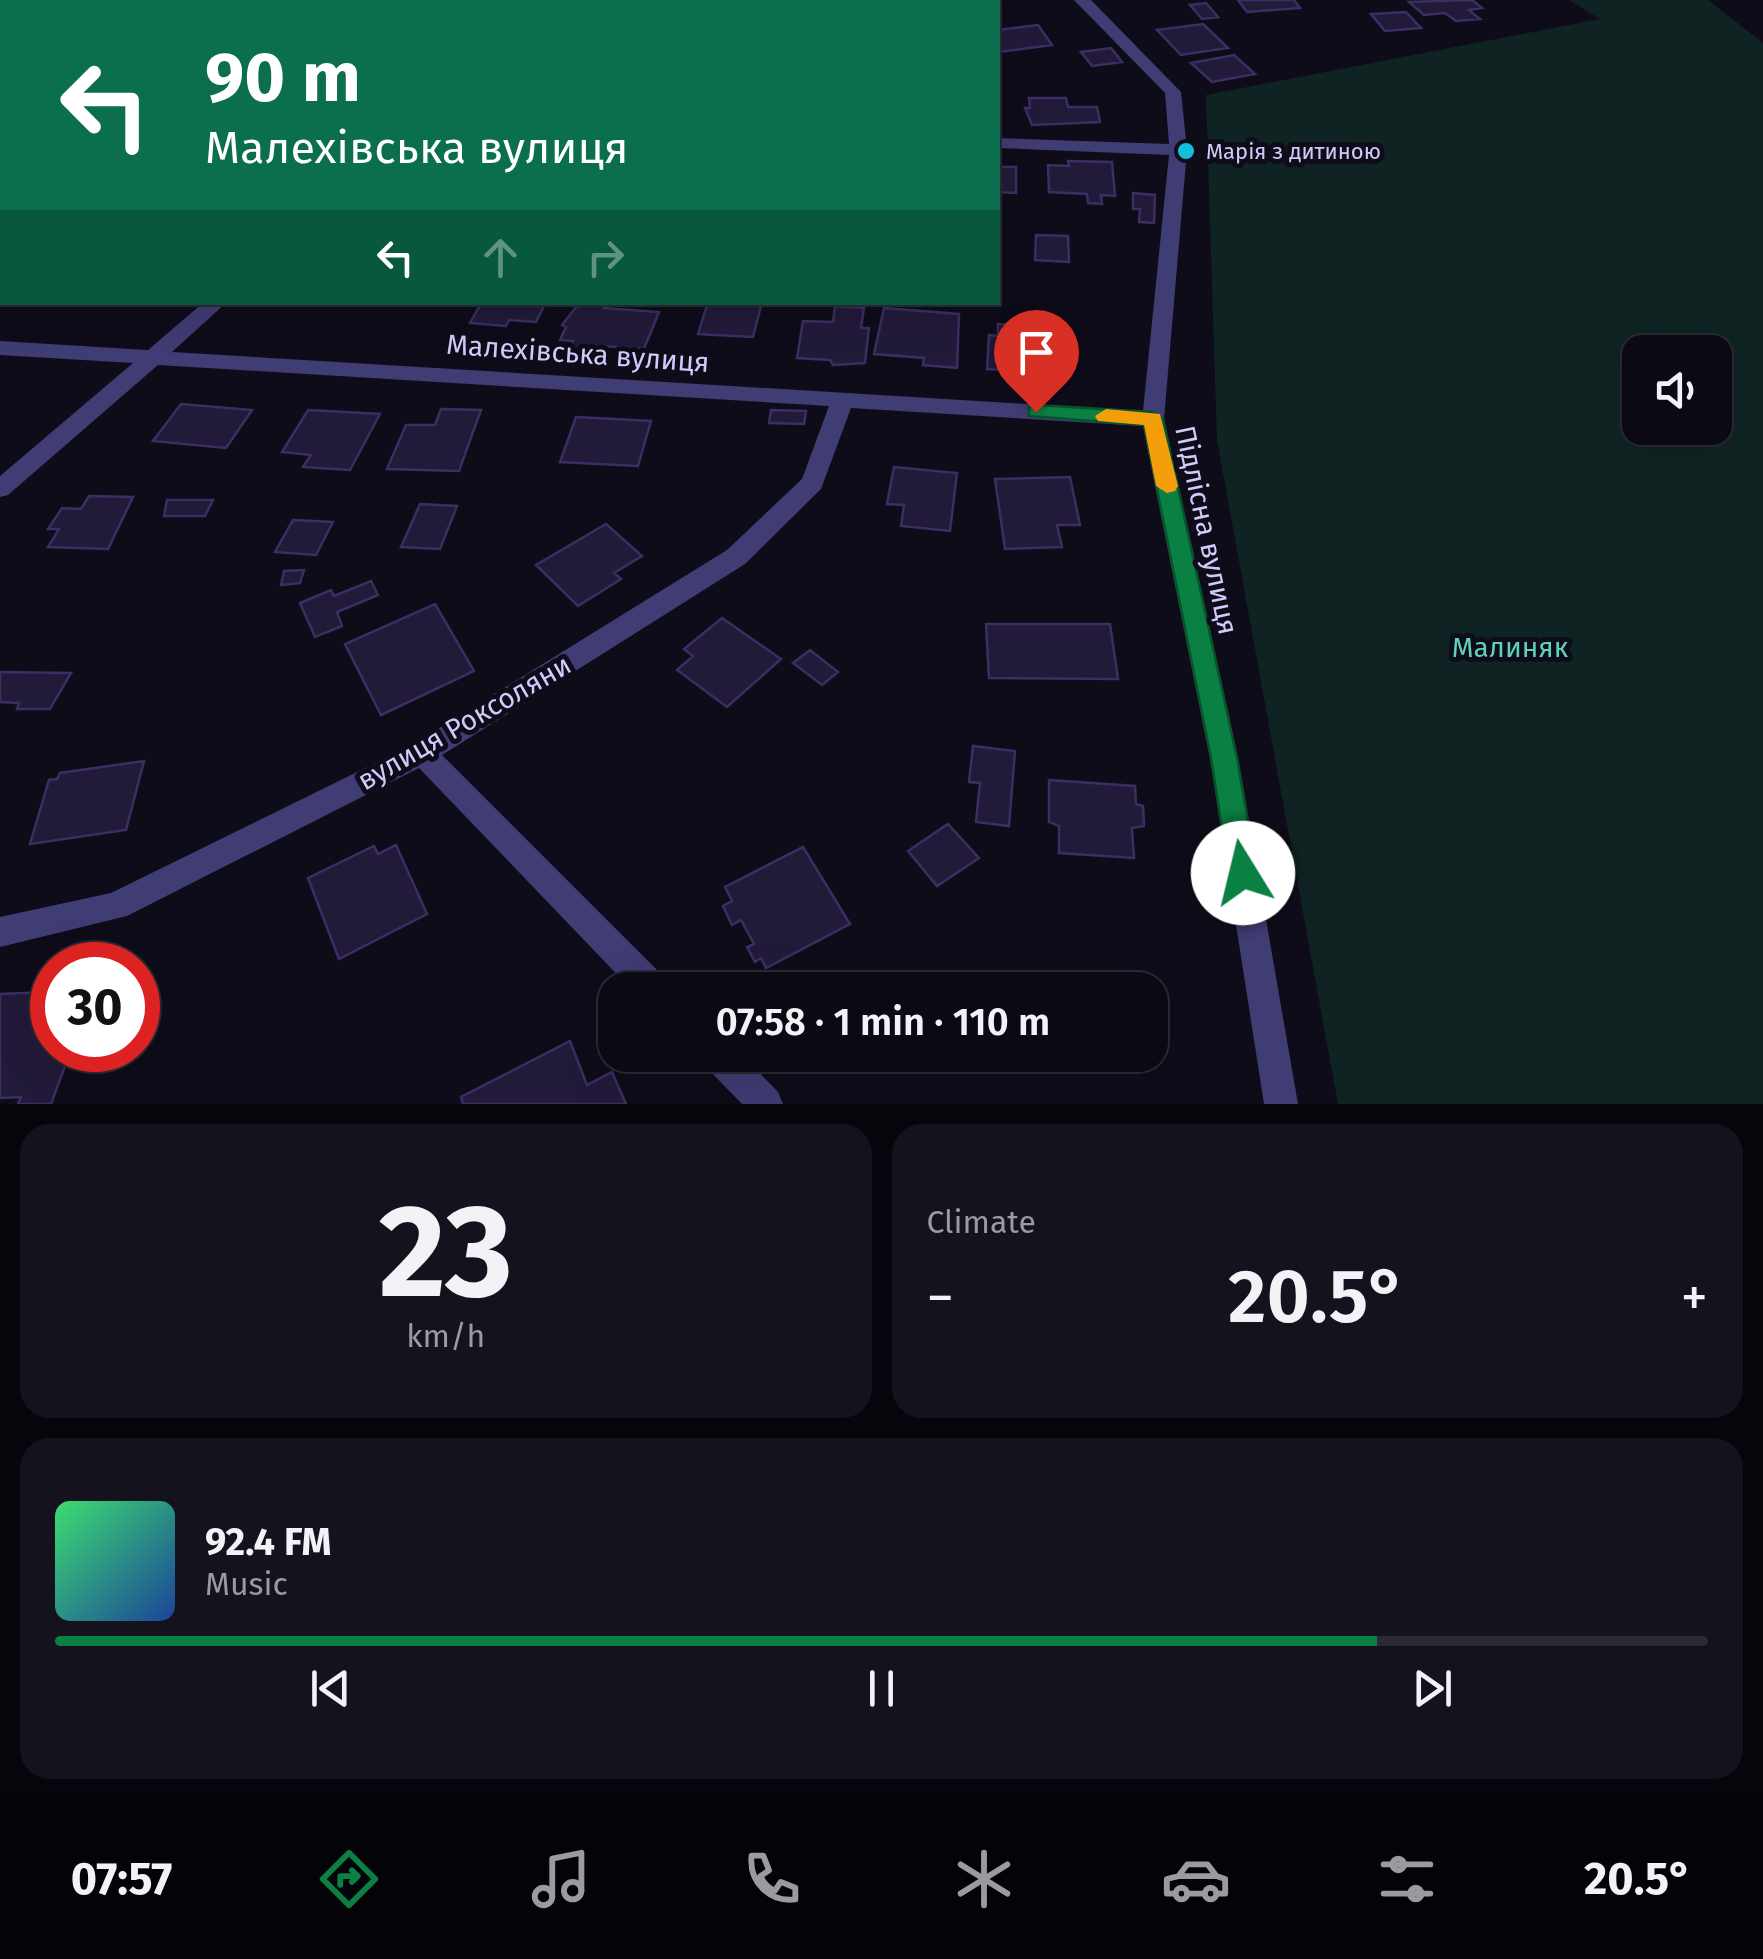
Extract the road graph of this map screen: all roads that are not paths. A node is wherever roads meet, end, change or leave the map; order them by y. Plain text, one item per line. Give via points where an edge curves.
1 (1082, 0) edge
2 (1000, 144) edge
3 (1178, 150) junction
4 (212, 305) edge
5 (0, 348) edge
6 (153, 356) junction
7 (842, 400) junction
8 (1153, 419) junction
9 (0, 489) edge
10 (422, 753) junction
11 (0, 932) edge
12 (636, 972) edge
13 (735, 1072) edge
14 (766, 1104) edge
15 (1281, 1104) edge

1 - 3 street, Підлісна вулиця via 1173,92
2 - 3 street
3 - 8 street, Підлісна вулиця
4 - 6 street
5 - 6 street, Малехівська вулиця
6 - 7 street, Малехівська вулиця
6 - 9 street
7 - 8 street, Малехівська вулиця
7 - 10 street, вулиця Роксоляни via 813,483 736,557
8 - 15 street, Підлісна вулиця via 1224,758
10 - 11 street, вулиця Роксоляни via 116,906
10 - 12 street
13 - 14 street

